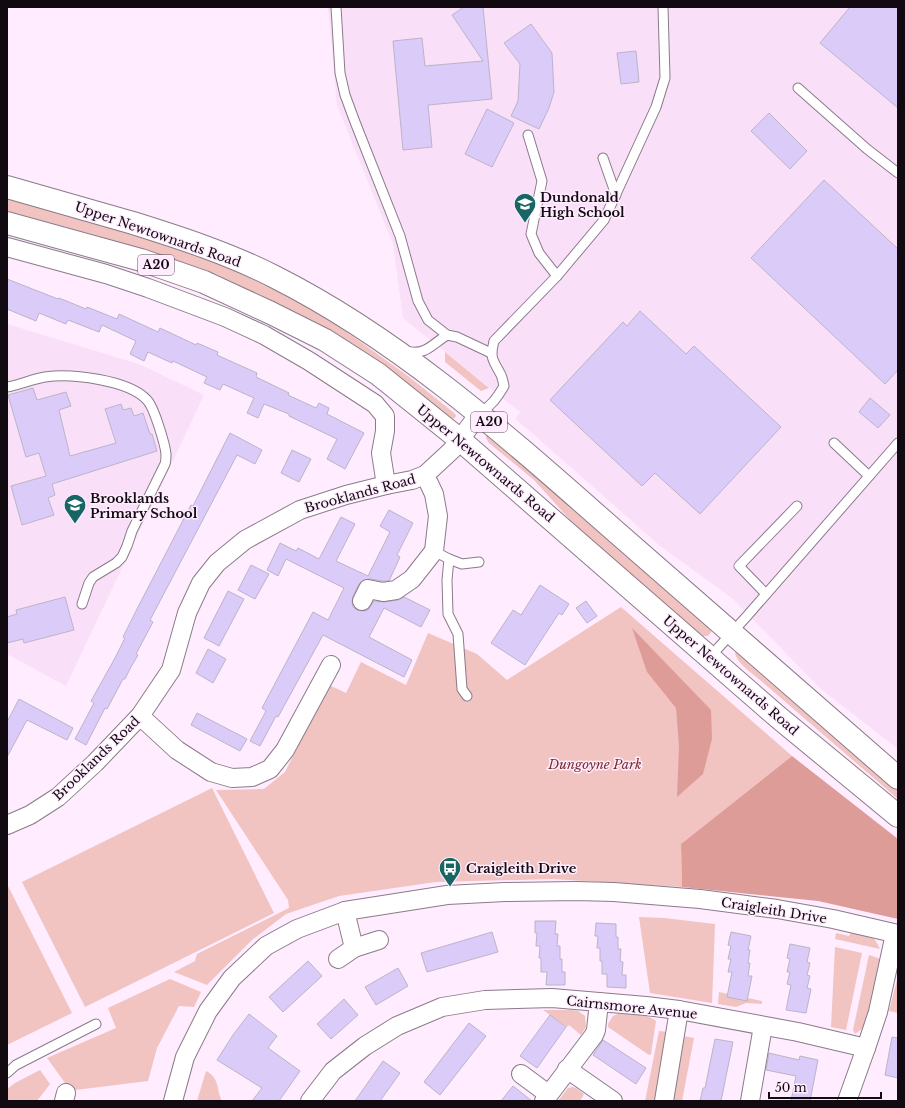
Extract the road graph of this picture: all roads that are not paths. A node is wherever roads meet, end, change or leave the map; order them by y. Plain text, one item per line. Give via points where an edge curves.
1 (336, 7) edge
2 (663, 7) edge
3 (798, 88) dead end
4 (528, 135) dead end
5 (603, 158) dead end
6 (898, 173) edge
7 (7, 187) edge
8 (616, 195) junction
9 (7, 223) edge
10 (7, 247) edge
11 (557, 276) junction
12 (447, 335) junction
13 (394, 349) junction
14 (491, 352) junction
15 (7, 387) edge
16 (479, 414) junction
17 (459, 439) junction
18 (834, 443) dead end
19 (898, 443) edge
20 (425, 475) junction
21 (869, 476) junction
22 (386, 485) junction
23 (797, 506) dead end
24 (441, 555) junction
25 (478, 562) dead end
26 (766, 594) junction
27 (362, 601) dead end
28 (82, 604) dead end
29 (731, 633) junction
30 (710, 657) junction
31 (331, 665) dead end
32 (467, 696) dead end
33 (140, 716) junction
34 (898, 778) edge
35 (898, 816) edge
36 (7, 825) edge
37 (345, 911) junction
38 (897, 934) edge
39 (380, 940) dead end
40 (354, 948) junction
41 (338, 959) dead end
42 (599, 1002) junction
43 (679, 1010) junction
44 (96, 1024) dead end
45 (763, 1026) junction
46 (866, 1048) junction
47 (567, 1069) junction
48 (7, 1073) edge
49 (521, 1074) dead end
50 (317, 1098) edge
51 (546, 1098) edge
52 (173, 1101) edge
53 (613, 1101) edge
54 (664, 1101) edge
55 (750, 1101) edge
56 (847, 1101) edge

1 - 12 lane via 340,73 348,102 400,236 418,301 428,320
2 - 8 lane via 665,78 656,107
3 - 6 lane
4 - 11 lane via 542,181 531,234 539,254
5 - 8 lane
7 - 13 highway, Upper Newtownards Road / A20 via 77,206 216,251 275,277 337,310
8 - 11 lane via 604,220
9 - 17 highway, Upper Newtownards Road / A20 via 141,260 204,282 271,313 325,340 378,374
10 - 22 street via 106,274 186,302 225,317 310,361 375,404 385,416 381,453
11 - 14 lane via 494,341
12 - 13 lane via 422,352 412,353
12 - 14 lane
13 - 16 highway, Upper Newtownards Road / A20
14 - 16 lane via 504,386 496,400
15 - 28 lane via 45,377 101,379 128,388 147,399 154,410 166,454 165,464 122,557 92,576
16 - 17 street, Brooklands Road
16 - 29 highway, Upper Newtownards Road / A20
17 - 20 street, Brooklands Road via 452,450
17 - 30 highway, Upper Newtownards Road / A20
18 - 21 lane
19 - 21 lane
20 - 22 street, Brooklands Road
20 - 24 street via 434,494
21 - 26 lane
22 - 33 street, Brooklands Road via 300,510 245,540 217,563 201,583 187,613 172,670
23 - 26 lane via 739,566
24 - 25 lane via 462,564
24 - 27 street via 396,590 383,592 368,589
24 - 32 lane via 447,580 448,614 458,634 462,689
26 - 29 lane
29 - 30 lane
29 - 34 highway, Upper Newtownards Road / A20
30 - 35 highway, Upper Newtownards Road / A20 via 778,718
31 - 33 street via 285,750 270,769 252,777 232,778 211,772 177,750
33 - 36 street, Brooklands Road via 58,798
37 - 38 street, Craigleith Drive via 447,895 614,892 700,898 777,909
37 - 40 street
37 - 52 street, Craigleith Drive via 297,929 266,946 232,978 208,1010 185,1057
38 - 46 street via 878,1012
39 - 40 street
40 - 41 street
42 - 43 street, Cairnsmore Avenue
42 - 47 street via 594,1035
42 - 50 street, Cairnsmore Avenue via 552,998 485,1000 436,1009 397,1026 364,1046 333,1071
43 - 45 street, Cairnsmore Avenue
43 - 54 street
44 - 48 lane via 16,1065
45 - 46 street, Cairnsmore Avenue
45 - 55 street
46 - 56 street
47 - 51 street
47 - 53 street
49 - 51 street

